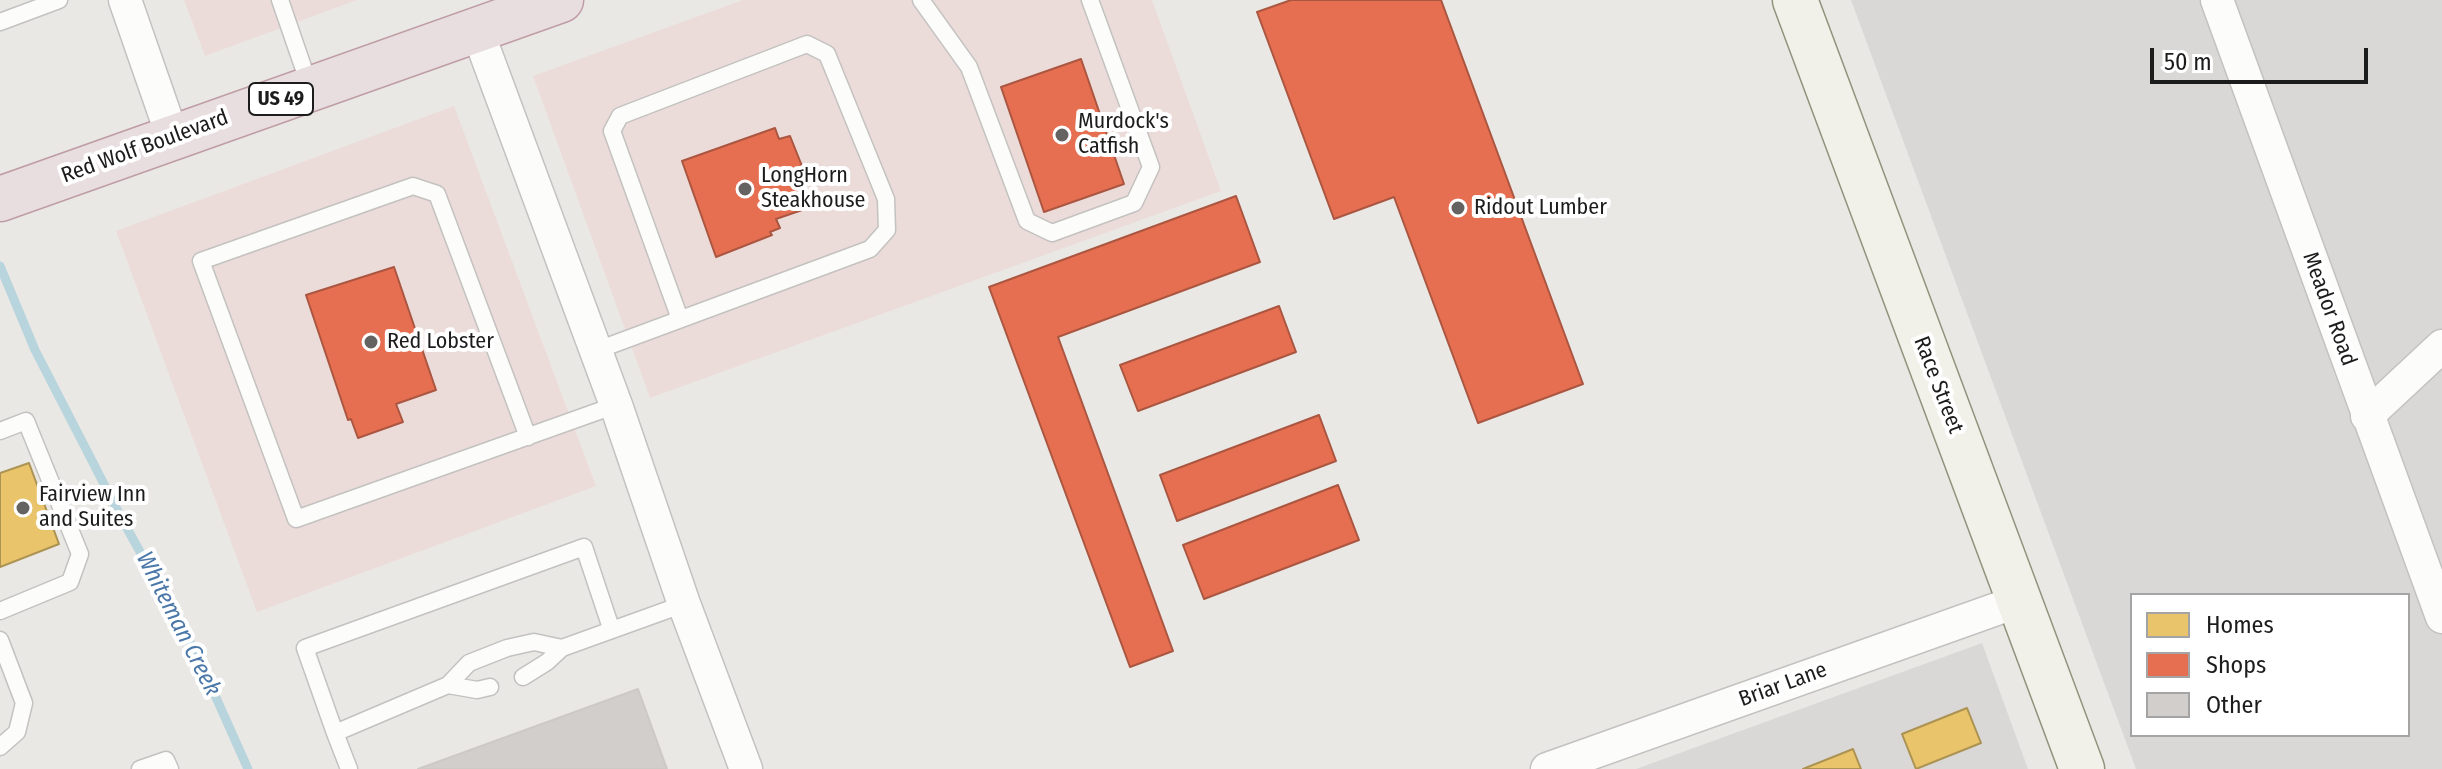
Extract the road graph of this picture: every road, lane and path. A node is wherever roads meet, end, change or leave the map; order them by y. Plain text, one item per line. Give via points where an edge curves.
1 (59, 0) edge
2 (125, 0) edge
3 (280, 0) edge
4 (561, 0) edge
5 (921, 0) edge
6 (1090, 0) edge
7 (1795, 0) edge
8 (2217, 0) edge
9 (0, 22) edge
10 (477, 30) junction
11 (311, 88) junction
12 (173, 138) junction
13 (0, 199) edge
14 (680, 319) junction
15 (2442, 346) edge
16 (595, 351) junction
17 (616, 405) junction
18 (2367, 416) junction
19 (0, 431) edge
20 (528, 437) junction
21 (2019, 601) junction
22 (684, 604) junction
23 (0, 611) edge
24 (2442, 617) edge
25 (611, 628) junction
26 (0, 640) edge
27 (562, 648) junction
28 (523, 677) dead end
29 (448, 685) junction
30 (490, 687) dead end
31 (335, 733) junction
32 (0, 747) edge
33 (140, 769) edge
34 (170, 769) edge
35 (349, 769) edge
36 (746, 769) edge
37 (1547, 769) edge
38 (2082, 769) edge

1 - 9 lane
2 - 12 street
3 - 11 lane
4 - 10 highway, Red Wolf Boulevard / US 49
5 - 6 lane via 969,67 1027,221 1052,233 1134,203 1151,167
7 - 21 street, Race Street
8 - 18 street, Meador Road
10 - 11 highway, Red Wolf Boulevard / US 49
10 - 16 street
11 - 12 highway, Red Wolf Boulevard / US 49
12 - 13 highway, Red Wolf Boulevard / US 49
14 - 14 lane via 870,249 887,230 886,199 827,54 807,44 620,116 612,131
14 - 16 lane
15 - 18 street
16 - 17 street
17 - 20 lane
17 - 22 street
18 - 24 street, Meador Road
19 - 23 lane via 26,421 80,554 70,582
20 - 20 lane via 296,519 201,261 413,186 437,194
21 - 37 street, Briar Lane
21 - 38 street, Race Street
22 - 25 lane
22 - 36 street
25 - 27 lane
25 - 31 lane via 584,547 305,648
26 - 32 lane via 24,703 17,732
27 - 28 lane
27 - 29 lane via 534,642 507,648 469,663
29 - 30 lane
29 - 31 lane
31 - 35 lane
33 - 34 lane via 166,760

